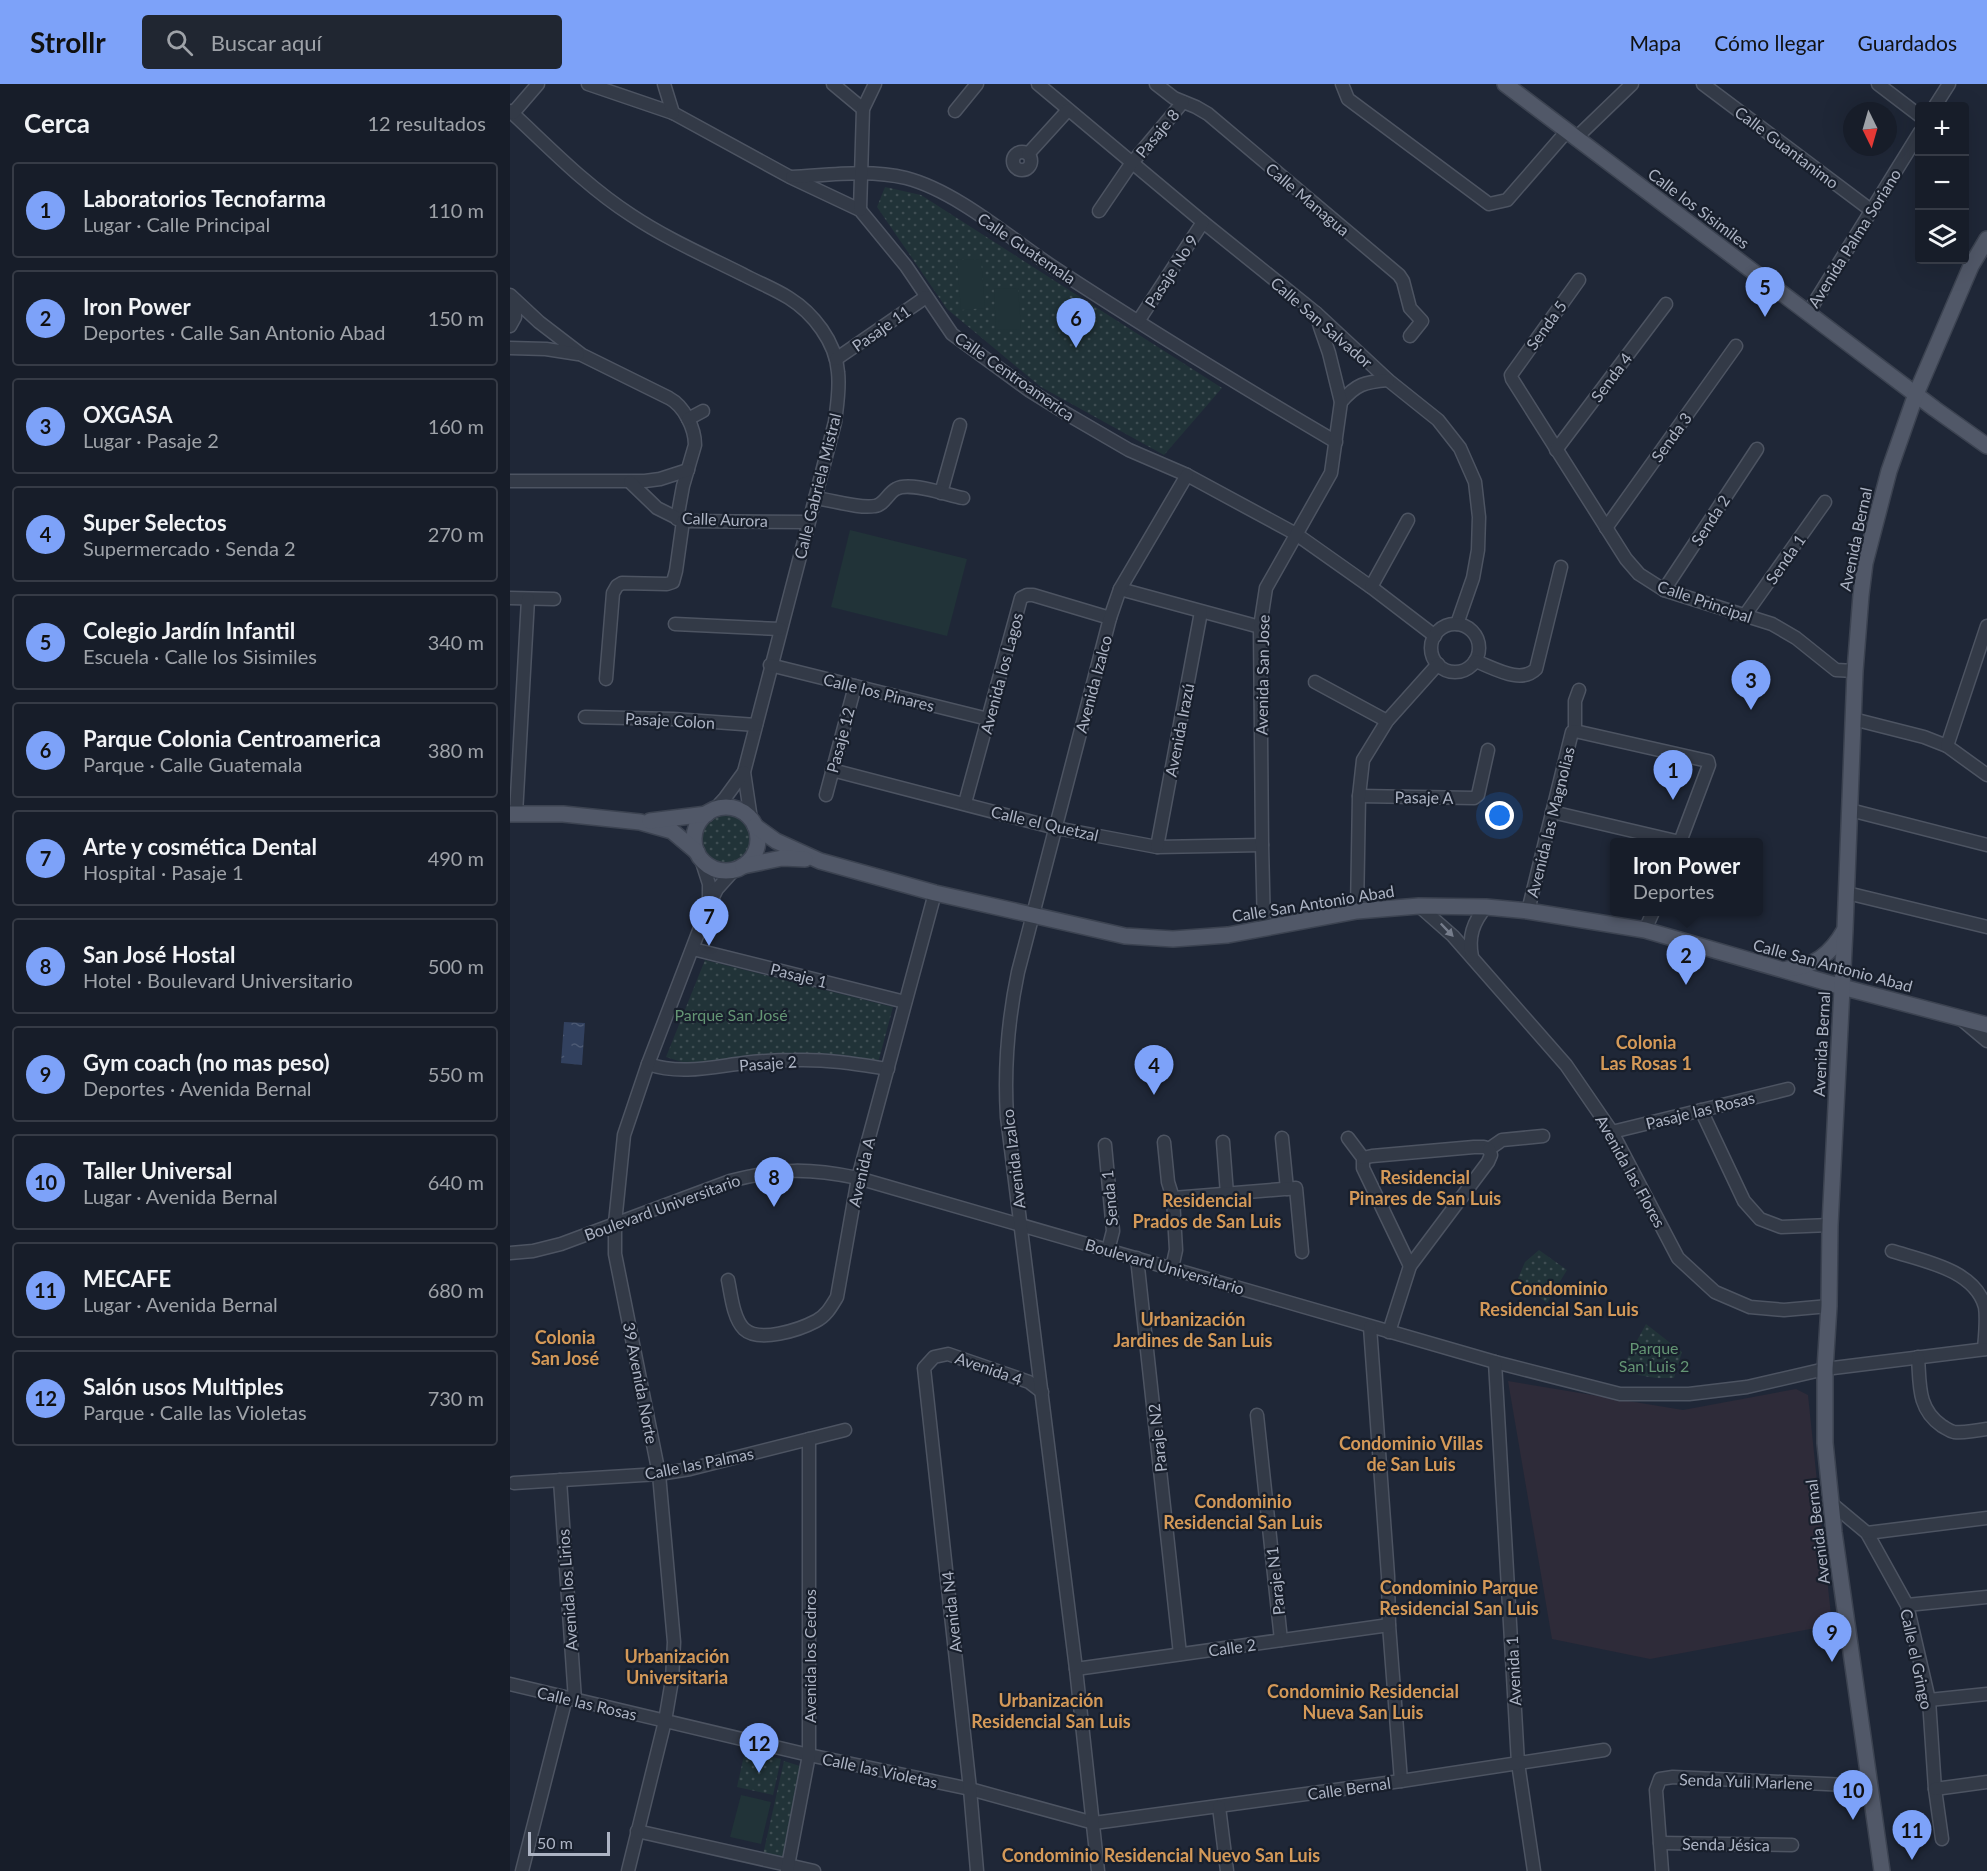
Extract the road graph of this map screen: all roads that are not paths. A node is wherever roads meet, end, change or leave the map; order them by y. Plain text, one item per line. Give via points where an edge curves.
1 (538, 84) edge
2 (664, 84) edge
3 (833, 84) edge
4 (875, 84) edge
5 (977, 84) edge
6 (1038, 84) edge
7 (1156, 84) edge
8 (1342, 84) edge
9 (1505, 84) edge
10 (1632, 84) edge
11 (1703, 84) edge
12 (1878, 84) edge
13 (1949, 84) edge
14 (598, 85) edge
15 (1184, 102) junction
16 (1938, 102) edge
17 (863, 108) junction
18 (1068, 110) junction
19 (955, 111) dead end
20 (511, 112) edge
21 (1915, 112) edge
22 (673, 113) junction
23 (1571, 134) junction
24 (1915, 140) edge
25 (1028, 154) dead end
26 (1131, 164) junction
27 (862, 174) junction
28 (790, 177) junction
29 (860, 210) junction
30 (1099, 211) dead end
31 (1872, 211) junction
32 (1203, 222) junction
33 (1987, 239) edge
34 (1578, 280) dead end
35 (926, 297) junction
36 (513, 298) edge
37 (1666, 304) dead end
38 (1316, 313) junction
39 (1808, 313) junction
40 (1139, 320) junction
41 (510, 326) edge
42 (1410, 336) dead end
43 (1736, 346) dead end
44 (510, 348) edge
45 (582, 355) junction
46 (836, 359) junction
47 (1513, 371) joint
48 (1388, 380) junction
49 (1916, 394) junction
50 (1341, 402) junction
51 (703, 411) dead end
52 (688, 418) junction
53 (960, 425) dead end
54 (1336, 442) junction
55 (1987, 446) edge
56 (1757, 449) dead end
57 (1556, 450) junction
58 (688, 470) junction
59 (1187, 475) junction
60 (510, 481) edge
61 (630, 482) junction
62 (941, 493) junction
63 (815, 498) junction
64 (963, 498) dead end
65 (1825, 502) dead end
66 (680, 520) junction
67 (1408, 520) dead end
68 (808, 522) junction
69 (1606, 528) junction
70 (1296, 534) junction
71 (1561, 567) dead end
72 (1371, 587) junction
73 (1120, 589) junction
74 (1664, 590) junction
75 (510, 598) edge
76 (528, 599) junction
77 (554, 599) dead end
78 (1201, 612) junction
79 (1745, 615) junction
80 (1110, 618) junction
81 (675, 624) dead end
82 (1457, 624) junction
83 (1987, 626) edge
84 (1260, 627) junction
85 (780, 629) junction
86 (1435, 636) junction
87 (1475, 660) junction
88 (1438, 664) junction
89 (770, 665) junction
90 (1855, 671) junction
91 (606, 679) dead end
92 (1315, 682) dead end
93 (855, 686) junction
94 (1579, 690) dead end
95 (585, 717) dead end
96 (988, 719) junction
97 (1853, 719) junction
98 (1387, 721) junction
99 (756, 725) junction
100 (1574, 732) junction
101 (1947, 746) junction
102 (1488, 750) dead end
103 (832, 770) junction
104 (744, 772) junction
105 (1987, 775) edge
106 (826, 795) dead end
107 (1359, 796) junction
108 (965, 803) junction
109 (1850, 810) junction
110 (710, 812) junction
111 (1552, 812) junction
112 (513, 814) edge
113 (640, 822) junction
114 (753, 823) junction
115 (1056, 828) junction
116 (1663, 838) edge
117 (1682, 838) edge
118 (1262, 845) junction
119 (1987, 845) edge
120 (1157, 848) junction
121 (699, 856) junction
122 (820, 861) junction
123 (739, 868) junction
124 (935, 893) junction
125 (1847, 893) junction
126 (1419, 906) junction
127 (708, 907) junction
128 (1486, 907) junction
129 (1357, 911) junction
130 (1528, 911) junction
131 (1033, 915) junction
132 (1651, 916) edge
133 (1987, 927) edge
134 (1264, 929) junction
135 (1845, 929) junction
136 (1645, 930) junction
137 (693, 949) junction
138 (1472, 958) junction
139 (1780, 969) junction
140 (1842, 987) junction
141 (905, 1002) junction
142 (1959, 1017) junction
143 (1987, 1025) edge
144 (1987, 1041) edge
145 (648, 1064) junction
146 (888, 1068) junction
147 (1788, 1089) dead end
148 (1701, 1110) junction
149 (1612, 1132) junction
150 (1543, 1136) dead end
151 (1282, 1138) dead end
152 (1348, 1138) dead end
153 (1164, 1142) dead end
154 (1223, 1142) dead end
155 (1105, 1145) dead end
156 (1489, 1149) junction
157 (1363, 1158) junction
158 (858, 1178) junction
159 (1291, 1188) junction
160 (1227, 1194) junction
161 (1173, 1198) junction
162 (615, 1223) junction
163 (1021, 1225) junction
164 (1830, 1225) junction
165 (1108, 1250) junction
166 (1892, 1251) dead end
167 (1302, 1252) dead end
168 (510, 1253) edge
169 (1137, 1258) junction
170 (1410, 1266) junction
171 (1172, 1268) junction
172 (728, 1280) dead end
173 (1829, 1306) junction
174 (1371, 1327) junction
175 (1389, 1332) junction
176 (1986, 1349) edge
177 (934, 1357) joint
178 (1918, 1357) junction
179 (1495, 1362) junction
180 (1826, 1369) junction
181 (1042, 1392) junction
182 (1257, 1415) dead end
183 (845, 1430) dead end
184 (1987, 1430) edge
185 (809, 1439) junction
186 (659, 1474) junction
187 (560, 1480) junction
188 (514, 1483) dead end
189 (1832, 1503) junction
190 (1987, 1518) edge
191 (1867, 1533) junction
192 (1987, 1597) edge
193 (1907, 1605) junction
194 (1389, 1625) junction
195 (1281, 1640) junction
196 (1180, 1654) junction
197 (1076, 1669) junction
198 (510, 1684) edge
199 (1987, 1694) edge
200 (571, 1699) junction
201 (1929, 1700) junction
202 (665, 1721) junction
203 (1604, 1750) dead end
204 (809, 1755) junction
205 (1518, 1763) junction
206 (1401, 1781) junction
207 (1987, 1782) edge
208 (1869, 1785) junction
209 (970, 1789) junction
210 (1935, 1789) junction
211 (1219, 1807) junction
212 (1094, 1823) junction
213 (637, 1831) junction
214 (1942, 1839) dead end
215 (1659, 1843) junction
216 (1792, 1845) dead end
217 (788, 1868) edge
218 (522, 1871) edge
219 (628, 1871) edge
220 (814, 1871) edge
221 (977, 1871) edge
222 (1098, 1871) edge
223 (1227, 1871) edge
224 (1534, 1871) edge
225 (1662, 1871) edge
226 (1882, 1871) edge

1 - 20 street
2 - 22 street
3 - 17 street
4 - 17 street
5 - 19 street
6 - 18 street, Calle San Salvador
7 - 15 street, Calle Managua
8 - 23 street via 1348,99 1489,204 1507,200
9 - 23 main road, Calle los Sisimiles
10 - 23 street
11 - 31 street, Calle Guantanimo
12 - 21 street
13 - 16 street
14 - 22 street, Calle Centroamerica
15 - 26 street, Pasaje 8
15 - 42 street, Calle Managua via 1208,114 1403,280 1410,308 1422,321
17 - 27 street
18 - 25 street
18 - 26 street, Calle San Salvador
20 - 46 street, Calle Gabriela Mistral via 567,165 631,215 789,298 810,315 826,336
22 - 28 street, Calle Centroamerica
23 - 39 main road, Calle los Sisimiles
24 - 31 street, Avenida Palma Soriano
26 - 30 street, Pasaje 8
26 - 32 street, Calle San Salvador
27 - 28 street, Calle Guatemala
27 - 29 street
27 - 40 street, Calle Guatemala via 907,178 946,195
28 - 29 street, Calle Centroamerica
29 - 35 street, Calle Centroamerica
31 - 39 street, Avenida Palma Soriano
32 - 38 street, Calle San Salvador
32 - 40 street, Pasaje No 9
33 - 49 main road, Avenida Bernal via 1971,266
34 - 47 street, Senda 5
35 - 46 street, Pasaje 11
35 - 59 street, Calle Centroamerica via 952,334 1030,391 1129,450
36 - 41 street via 515,317
36 - 45 street
37 - 57 street, Senda 4
38 - 48 street, Calle San Salvador
38 - 50 street, Avenida San Jose
39 - 49 main road, Calle los Sisimiles
40 - 54 street, Calle Guatemala
43 - 69 street, Senda 3
44 - 45 street
45 - 52 street via 674,400
46 - 63 street, Calle Gabriela Mistral via 839,397
47 - 57 street, Calle Principal via 1512,379
48 - 50 street via 1369,381 1352,389
48 - 82 street, Calle San Salvador via 1438,420 1460,448 1475,482 1478,550
49 - 55 main road, Calle los Sisimiles
49 - 90 main road, Avenida Bernal via 1889,471 1865,563
50 - 54 street, Avenida San Jose
51 - 52 street
52 - 58 street via 695,440
53 - 62 street
54 - 70 street, Avenida San Jose via 1331,473
56 - 74 street, Senda 2
57 - 69 street, Calle Principal
58 - 61 street via 660,479
58 - 66 street via 681,494
59 - 70 street, Calle Centroamerica
59 - 73 street, Avenida Izalco
60 - 61 street
61 - 66 street, Calle Aurora via 657,508
62 - 63 street via 900,487 881,504 865,507
62 - 64 street
63 - 68 street, Calle Gabriela Mistral
65 - 79 street, Senda 1
66 - 68 street, Calle Aurora
66 - 91 street via 673,582 622,583 613,593
67 - 72 street
68 - 85 street, Calle Gabriela Mistral
69 - 74 street, Calle Principal via 1633,568
70 - 72 street, Calle Centroamerica
70 - 84 street, Avenida San Jose via 1266,588
71 - 87 street via 1538,665 1533,672 1515,676
72 - 86 street, Calle Centroamerica
73 - 78 street
73 - 80 street, Avenida Izalco
74 - 79 street, Calle Principal
75 - 76 street
76 - 77 street
76 - 112 street
78 - 84 street
78 - 120 street, Avenida Irazú
79 - 90 street, Calle Principal via 1786,631 1836,670
80 - 96 street, Avenida los Lagos via 1033,595 1021,598
80 - 115 street, Avenida Izalco
81 - 85 street
82 - 86 street via 1447,626
82 - 87 street via 1476,635 1479,646
83 - 101 street
84 - 118 street, Avenida San Jose
85 - 89 street, Calle Gabriela Mistral
86 - 88 street via 1432,650
87 - 88 street via 1466,669 1454,671
88 - 98 street
89 - 93 street, Calle los Pinares
89 - 99 street, Calle Gabriela Mistral
90 - 97 main road, Avenida Bernal
92 - 98 street
93 - 96 street, Calle los Pinares
93 - 103 street, Pasaje 12
94 - 100 street, Avenida las Magnolias
95 - 99 street, Pasaje Colon
96 - 108 street, Avenida los Lagos
97 - 101 street
97 - 109 main road, Avenida Bernal
98 - 107 street via 1363,760
99 - 104 street, Calle Gabriela Mistral
100 - 111 street, Avenida las Magnolias
100 - 117 street via 1708,760
101 - 105 street
102 - 107 street, Pasaje A via 1474,798
103 - 106 street, Pasaje 12
103 - 108 street, Calle el Quetzal
104 - 110 street, Calle Gabriela Mistral
104 - 114 street, Calle Gabriela Mistral
107 - 129 street
108 - 115 street, Calle el Quetzal
109 - 119 street
109 - 125 main road, Avenida Bernal
110 - 113 main road
110 - 114 main road via 733,808
110 - 121 main road via 695,830
111 - 116 street
111 - 130 street, Avenida las Magnolias
112 - 113 main road via 563,814
113 - 121 main road via 672,831
114 - 122 main road, Calle San Antonio Abad via 776,841
114 - 123 main road via 757,847 751,859
115 - 120 street, Calle el Quetzal
115 - 131 street, Avenida Izalco
118 - 120 street, Calle el Quetzal
118 - 134 street, Avenida San Jose
121 - 123 main road via 714,869
121 - 127 street, 39 Avenida Norte via 709,884
122 - 123 main road, Calle San Antonio Abad via 782,858
122 - 124 main road, Calle San Antonio Abad
123 - 127 street, 39 Avenida Norte via 717,889
124 - 131 main road, Calle San Antonio Abad
124 - 141 street, Avenida A
125 - 133 street
125 - 135 main road, Avenida Bernal
126 - 128 main road, Calle San Antonio Abad
126 - 129 main road, Calle San Antonio Abad
126 -> 138 street, Avenida las Flores via 1440,922
127 - 137 street, 39 Avenida Norte
128 - 130 main road, Calle San Antonio Abad
128 - 138 street via 1470,936
129 - 134 main road, Calle San Antonio Abad
130 - 136 main road, Calle San Antonio Abad
131 - 134 main road, Calle San Antonio Abad via 1151,939 1193,939
131 - 163 street, Avenida Izalco via 1010,1013 1005,1088
132 - 136 street
135 - 139 main road via 1820,960 1801,968
135 - 140 main road, Avenida Bernal
136 - 139 main road, Calle San Antonio Abad
137 - 141 street, Pasaje 1
137 - 145 street, 39 Avenida Norte
138 - 149 street, Avenida las Flores via 1566,1065
139 - 140 main road, Calle San Antonio Abad
140 - 142 main road, Calle San Antonio Abad
140 - 164 main road, Avenida Bernal
141 - 146 street, Avenida A
142 - 143 main road, Calle San Antonio Abad
142 - 144 street
145 - 146 street, Pasaje 2 via 686,1070 796,1060
145 - 162 street, 39 Avenida Norte via 624,1135
146 - 158 street, Avenida A
147 - 148 street, Pasaje las Rosas
148 - 149 street, Pasaje las Rosas
148 - 164 street via 1744,1201 1760,1219 1781,1227
149 - 173 street, Avenida las Flores via 1678,1258 1715,1292 1750,1307 1784,1310
150 - 156 street via 1502,1140
151 - 159 street
152 - 157 street
153 - 161 street
154 - 160 street
155 - 165 street, Senda 1 via 1113,1231
156 - 157 street via 1474,1147
156 - 170 street via 1488,1162
157 - 170 street via 1363,1168
158 - 162 street, Boulevard Universitario via 803,1170 755,1175
158 - 163 street, Boulevard Universitario
158 - 172 street, Avenida A via 837,1297 830,1310 816,1321 777,1335 753,1334 743,1328 737,1317
159 - 160 street
159 - 167 street
160 - 161 street
161 - 171 street via 1176,1253
162 - 168 street, Boulevard Universitario via 548,1248
162 - 186 street, 39 Avenida Norte via 615,1254
163 - 165 street, Boulevard Universitario
163 - 181 street, Avenida Izalco
164 - 173 main road, Avenida Bernal
165 - 169 street, Boulevard Universitario
166 - 176 street via 1940,1266 1978,1290 1986,1309
169 - 171 street, Boulevard Universitario
169 - 196 street, Paraje N2
170 - 175 street
171 - 174 street, Boulevard Universitario
173 - 180 main road, Avenida Bernal
174 - 175 street, Boulevard Universitario
174 - 194 street
175 - 179 street, Boulevard Universitario
176 - 178 street, Boulevard Universitario
177 - 181 street, Avenida 4 via 948,1354 1029,1382
177 - 209 street, Avenida N4 via 924,1368
178 - 180 street, Boulevard Universitario
178 - 184 street via 1922,1399 1936,1422 1951,1432
179 - 180 street, Boulevard Universitario via 1620,1394 1689,1394 1747,1387
179 - 205 street, Avenida 1
180 - 189 main road, Avenida Bernal via 1826,1443
181 - 197 street, Avenida Izalco
182 - 195 street, Paraje N1
183 - 185 street, Calle las Palmas
185 - 186 street, Calle las Palmas
185 - 204 street, Avenida los Cedros
186 - 187 street, Calle las Palmas
186 - 202 street, 39 Avenida Norte via 674,1642
187 - 188 street, Calle las Palmas
187 - 200 street, Avenida los Lirios
189 - 191 street, Calle el Gringo
189 - 208 main road, Avenida Bernal
190 - 191 street
191 - 193 street, Calle el Gringo
192 - 193 street
193 - 201 street, Calle el Gringo
194 - 195 street, Calle 2
194 - 206 street
195 - 196 street, Calle 2
196 - 197 street, Calle 2
197 - 212 street, Avenida Izalco
198 - 200 street, Calle las Rosas
199 - 201 street
200 - 202 street, Calle las Rosas
200 - 218 street, Avenida los Lirios
201 - 210 street, Calle el Gringo
202 - 204 street, Calle las Violetas
202 - 213 street, 39 Avenida Norte
203 - 205 street, Calle Bernal
204 - 209 street, Calle las Violetas
204 - 217 street, Avenida los Cedros
205 - 206 street, Calle Bernal
205 - 224 street, Avenida 1
206 - 211 street, Calle Bernal
207 - 210 street
208 - 215 street, Senda Yuli Marlene via 1660,1779 1656,1790
208 - 226 main road, Avenida Bernal
209 - 212 street, Calle las Violetas
209 - 221 street, Avenida N4
210 - 214 street, Calle el Gringo
211 - 212 street, Calle Bernal
211 - 223 street
212 - 222 street, Avenida Izalco
213 - 217 street
213 - 219 street, 39 Avenida Norte
215 - 216 street, Senda Jésica
215 - 225 street
217 - 220 street

